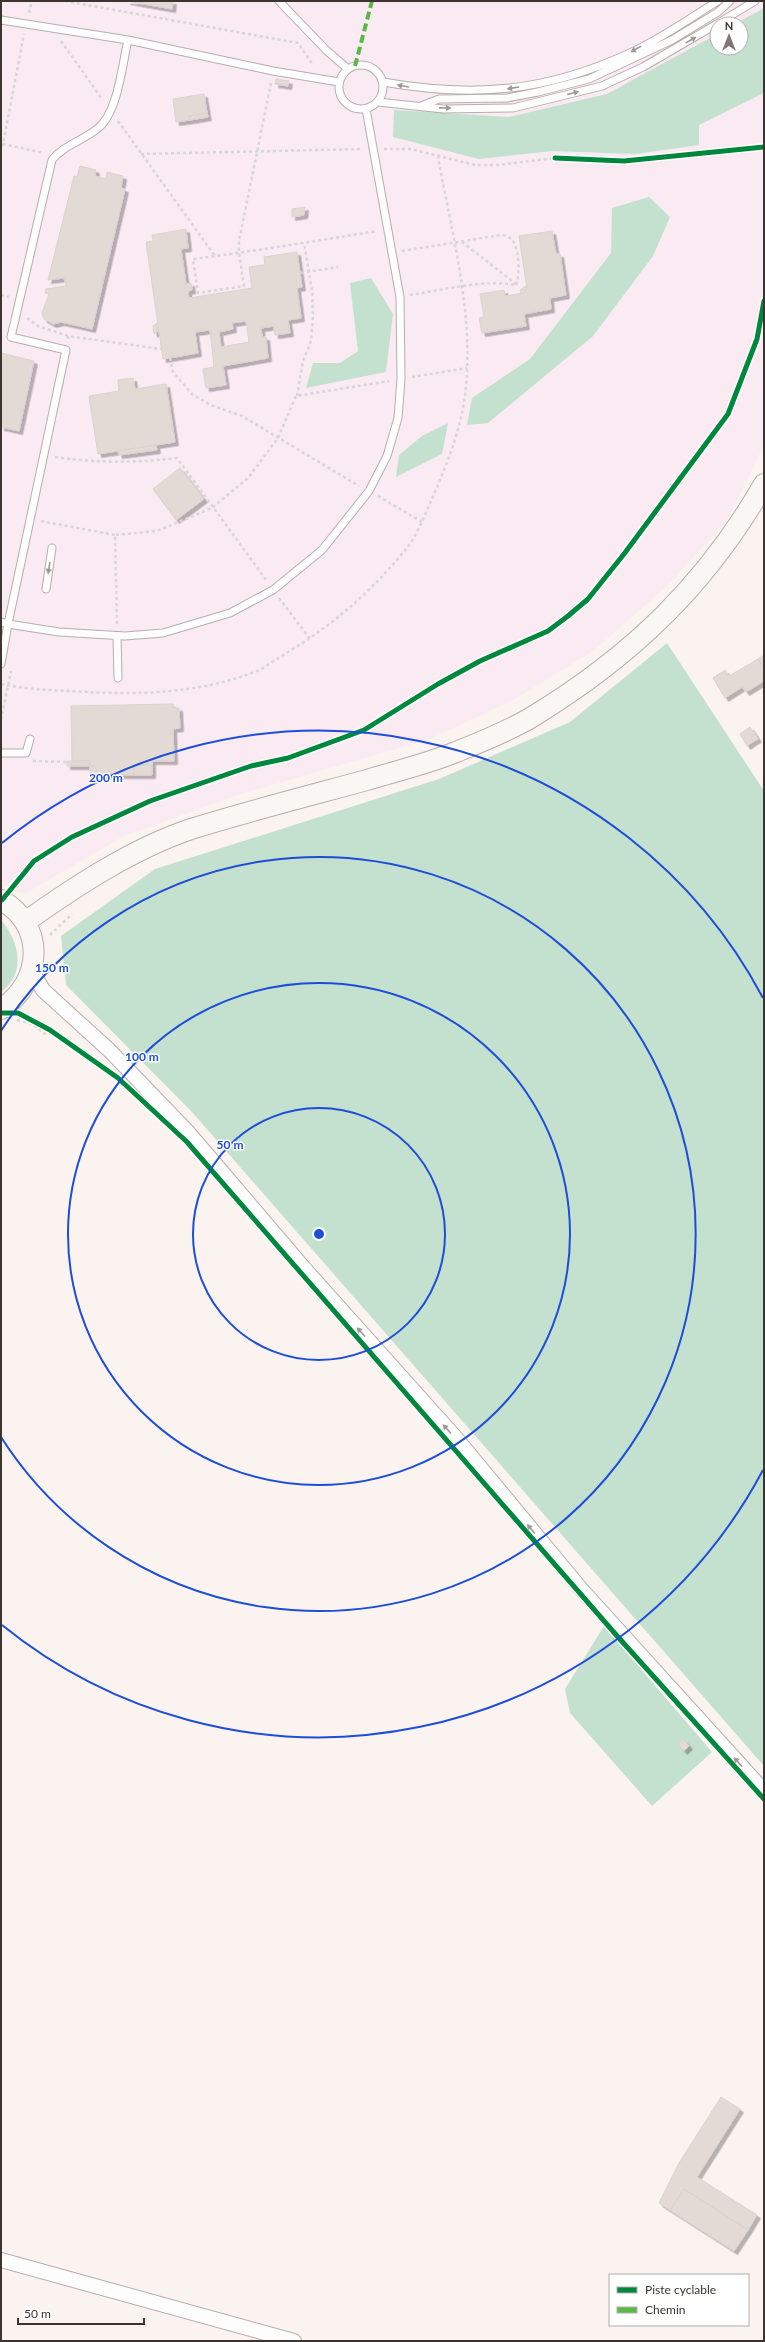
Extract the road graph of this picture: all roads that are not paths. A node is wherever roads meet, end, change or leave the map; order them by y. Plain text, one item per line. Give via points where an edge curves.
1 (279, 1) edge
2 (718, 1) edge
3 (730, 1) edge
4 (755, 1) edge
5 (743, 8) junction
6 (718, 12) junction
7 (730, 16) edge
8 (1, 20) edge
9 (709, 29) edge
10 (128, 40) junction
11 (348, 69) junction
12 (339, 82) junction
13 (383, 82) junction
14 (424, 89) junction
15 (439, 99) junction
16 (378, 102) junction
17 (417, 107) junction
18 (366, 109) junction
19 (764, 484) edge
20 (52, 548) dead end
21 (46, 589) dead end
22 (5, 623) edge
23 (117, 636) junction
24 (1, 664) edge
25 (118, 678) dead end
26 (30, 739) dead end
27 (1, 753) edge
28 (1, 900) edge
29 (25, 922) junction
30 (32, 971) junction
31 (9, 1014) edge
32 (764, 1791) edge
33 (1, 2260) edge
34 (294, 2341) edge

1 - 11 lane
2 -> 14 lane via 633,52 572,75 537,84 488,91
3 - 6 lane
4 - 5 lane
5 - 6 lane
5 - 7 lane
6 - 15 lane via 672,40 589,78 507,98
8 - 10 lane
17 -> 9 lane via 513,108 602,86 643,67
10 - 12 lane via 273,71
10 - 22 lane via 111,111 98,129 59,151 52,160 11,337 66,350
11 - 12 lane
11 - 13 lane via 369,66 380,75
12 - 18 lane via 339,91 345,103 351,108
14 -> 13 lane
13 - 16 lane
14 - 15 lane
15 - 17 lane
16 - 17 lane
16 - 18 lane
18 - 23 lane via 400,297 401,379 398,418 387,456 369,491 322,550 273,590 230,613 171,631
19 - 29 main road via 720,551 665,617 611,664 531,718 454,752 414,766 190,830 128,857
20 -> 21 lane
22 - 23 lane via 59,632
22 - 24 lane
23 - 25 lane
26 - 27 lane via 26,753
28 - 29 main road via 15,909
29 - 30 main road via 32,937
30 - 31 main road via 25,987 10,1003
32 -> 30 street via 581,1589 456,1438 303,1267 187,1131 109,1050 43,990
33 - 34 street

